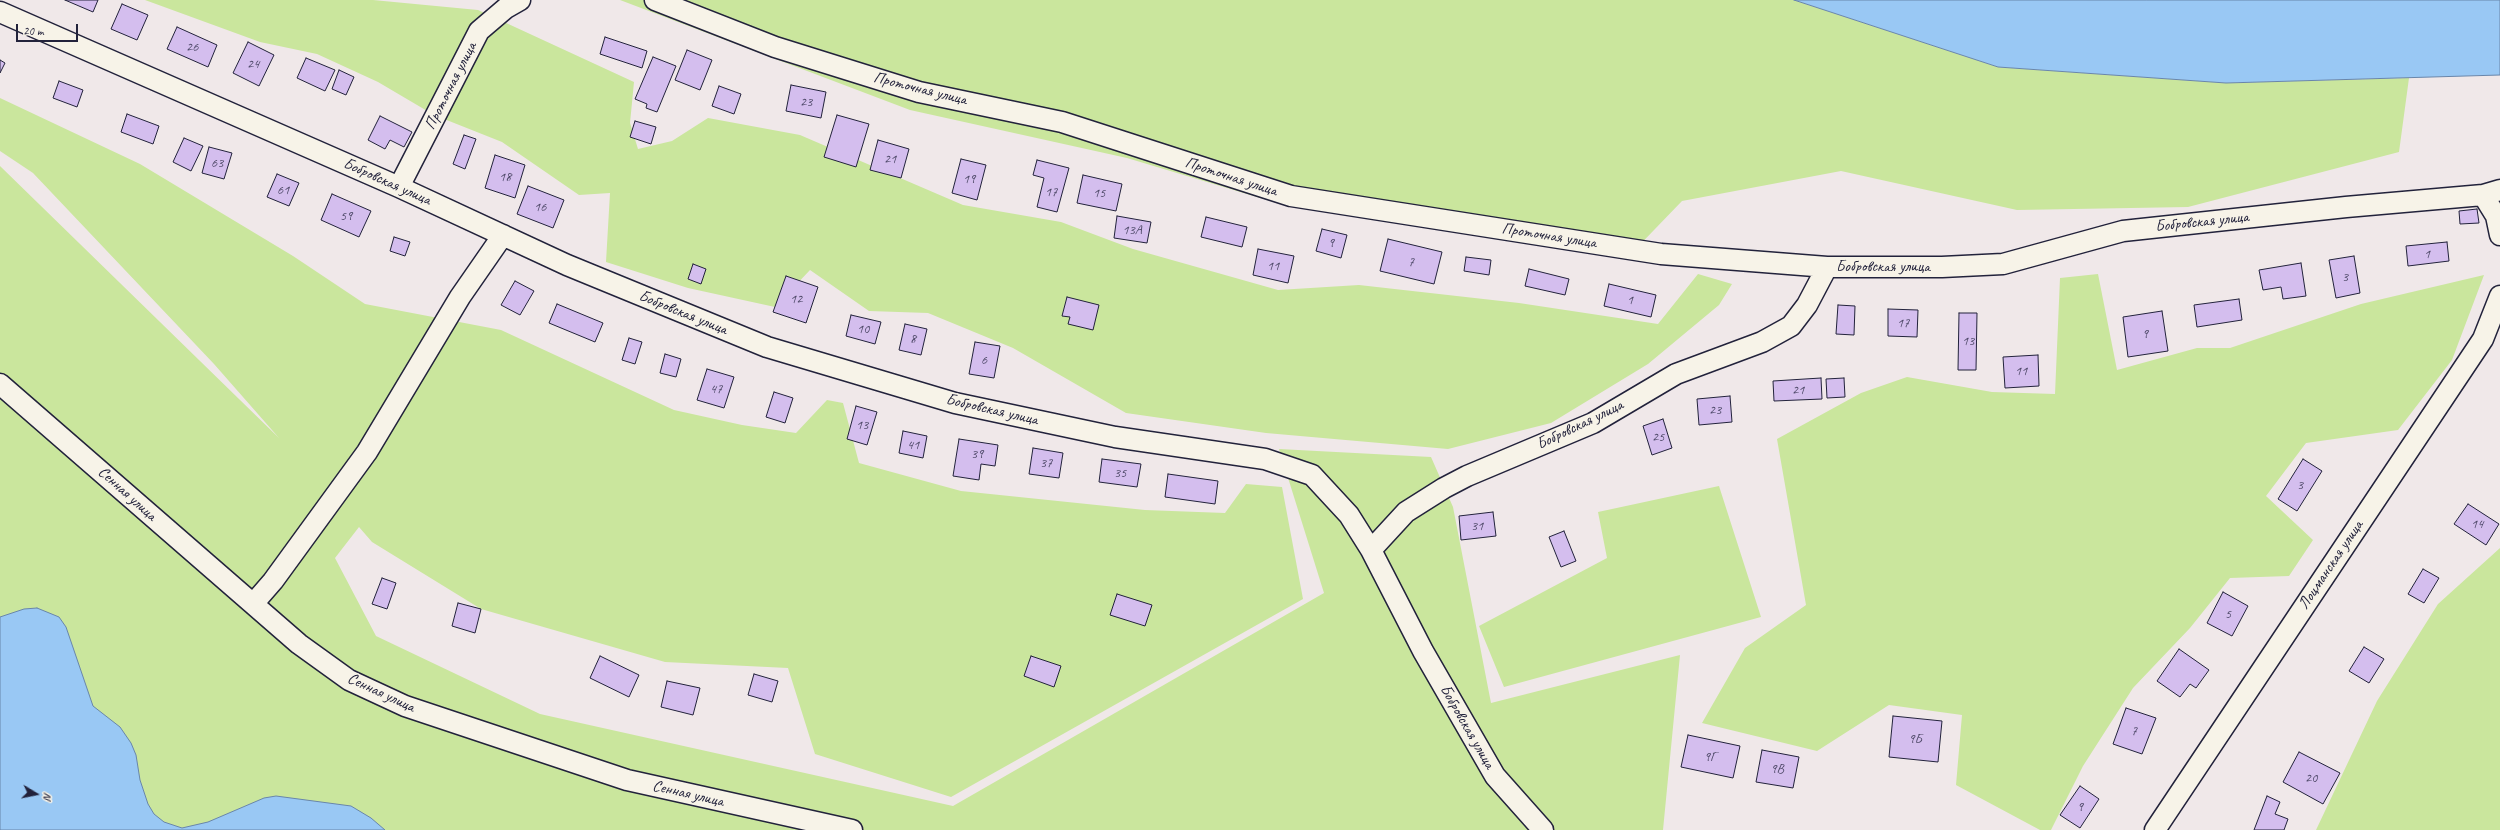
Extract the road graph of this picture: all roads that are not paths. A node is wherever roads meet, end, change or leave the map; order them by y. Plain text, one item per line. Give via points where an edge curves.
1 (520, 0) edge
2 (655, 0) edge
3 (0, 12) edge
4 (398, 187) junction
5 (2492, 193) edge
6 (2500, 235) edge
7 (503, 236) junction
8 (1827, 266) junction
9 (2500, 296) edge
10 (0, 384) edge
11 (1371, 550) junction
12 (253, 604) junction
13 (852, 830) edge
14 (1543, 830) edge
15 (2155, 830) edge

1 - 4 street, Проточная улица via 506,8 479,31
2 - 8 street, Проточная улица via 774,47 919,92 1062,122 1291,196 1661,254
3 - 4 street, Бобровская улица
4 - 7 street, Бобровская улица
5 - 6 street
5 - 8 street, Бобровская улица via 2123,231 2003,264 1942,267
7 - 11 street, Бобровская улица via 567,266 767,346 955,404 1115,437 1265,459 1312,475 1349,515
7 - 12 street via 460,297 367,452 273,581
8 - 11 street, Бобровская улица via 1807,304 1791,326 1762,342 1676,374 1593,423 1444,488 1406,512
9 - 15 street, Лоцманская улица via 2483,339
10 - 12 street, Сенная улица
11 - 14 street, Бобровская улица via 1423,651 1495,776
12 - 13 street, Сенная улица via 300,644 349,680 405,706 627,780

